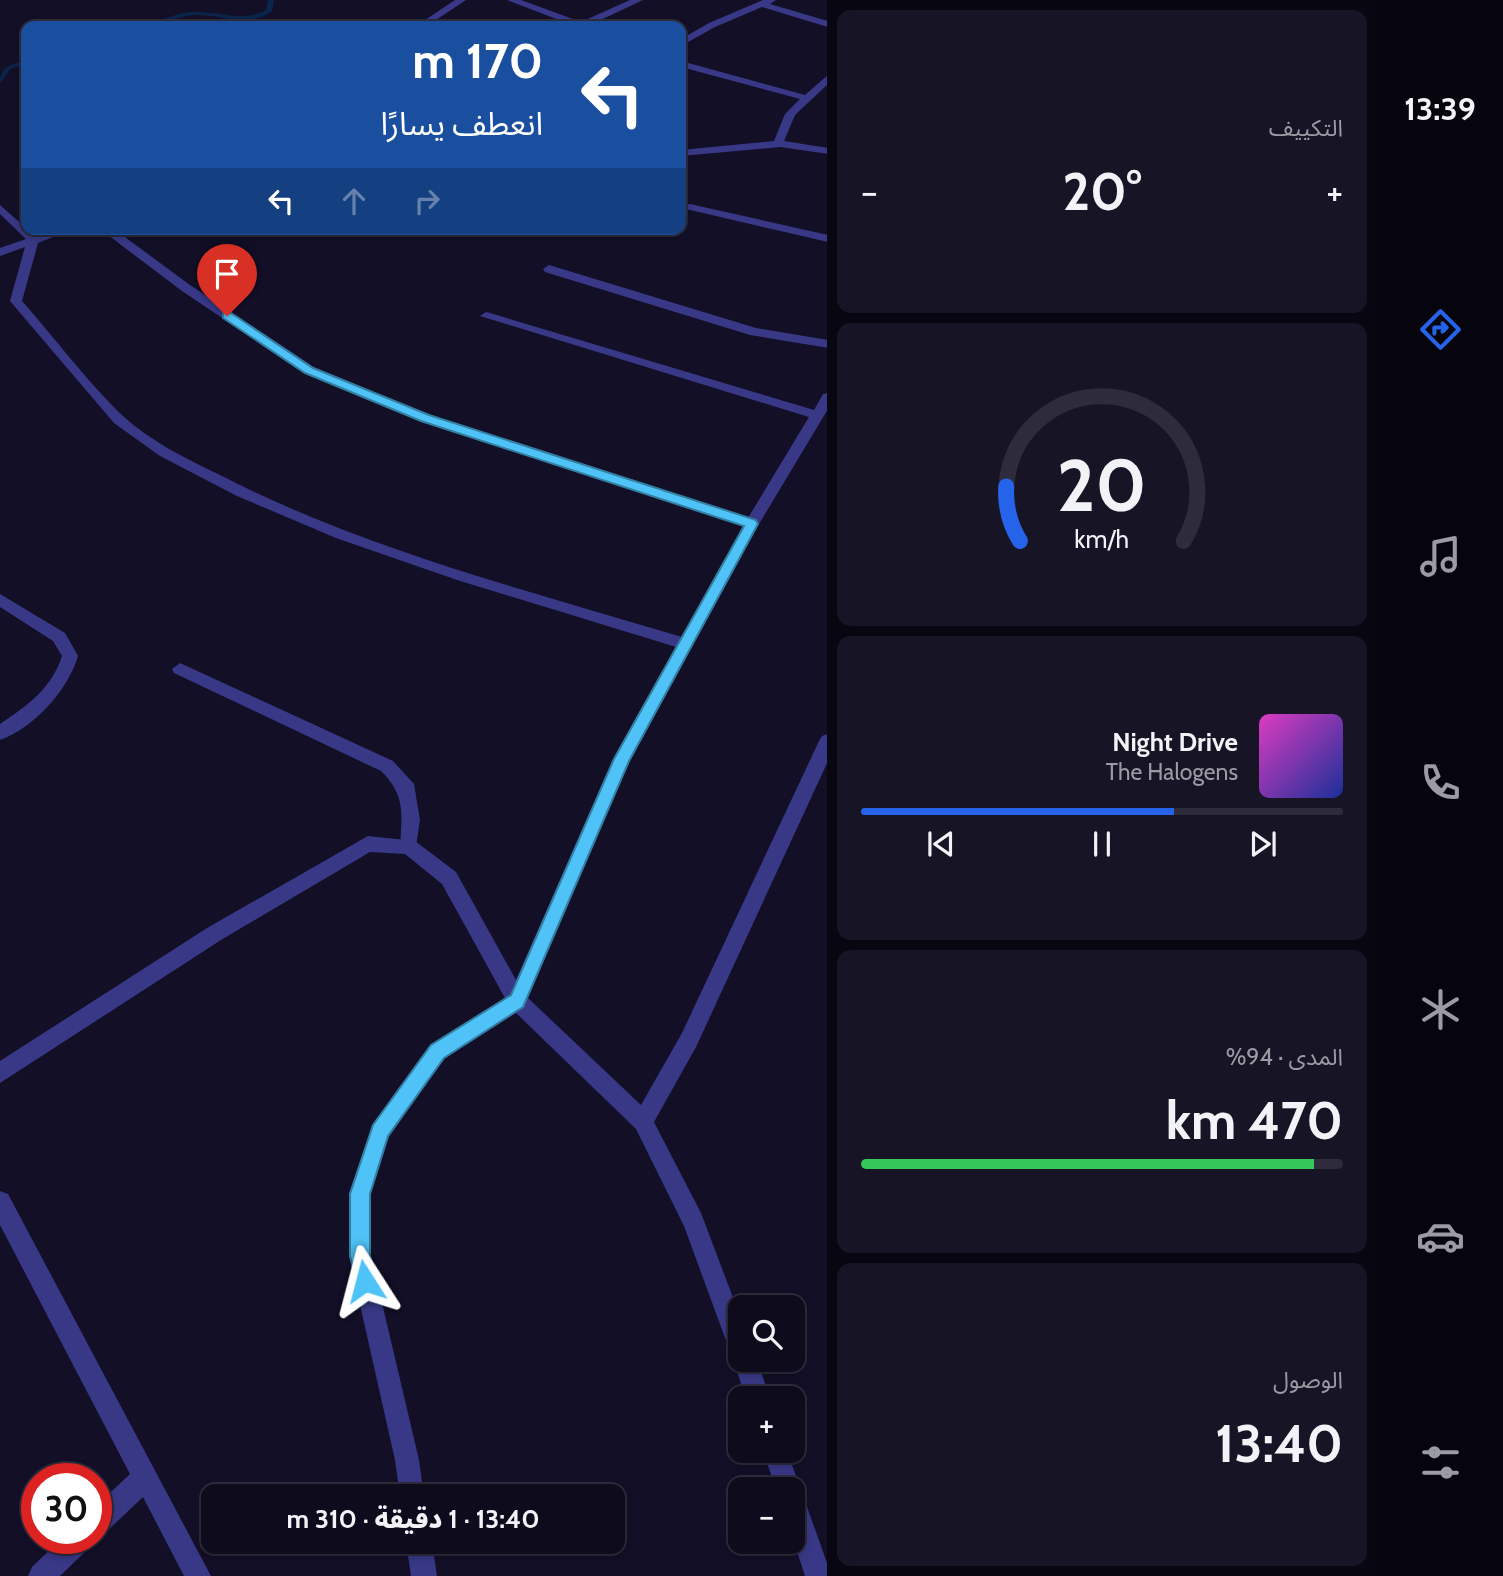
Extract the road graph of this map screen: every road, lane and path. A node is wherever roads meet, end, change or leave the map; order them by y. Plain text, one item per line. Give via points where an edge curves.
1 (461, 0) edge
2 (512, 0) edge
3 (638, 0) edge
4 (771, 0) edge
5 (760, 4) junction
6 (429, 21) edge
7 (569, 21) edge
8 (593, 21) edge
9 (827, 24) edge
10 (686, 41) edge
11 (686, 65) edge
12 (827, 79) edge
13 (806, 98) junction
14 (778, 144) junction
15 (827, 151) edge
16 (686, 153) edge
17 (690, 207) dead end
18 (0, 208) edge
19 (21, 228) edge
20 (28, 235) edge
21 (48, 235) edge
22 (114, 235) edge
23 (827, 239) edge
24 (33, 240) junction
25 (0, 252) edge
26 (549, 269) dead end
27 (486, 316) dead end
28 (827, 344) edge
29 (827, 399) edge
30 (817, 415) junction
31 (752, 524) junction
32 (4, 608) edge
33 (685, 644) junction
34 (180, 668) dead end
35 (0, 733) edge
36 (825, 754) edge
37 (409, 847) junction
38 (517, 1001) junction
39 (0, 1073) edge
40 (643, 1122) junction
41 (0, 1202) edge
42 (728, 1314) edge
43 (146, 1476) junction
44 (410, 1484) edge
45 (112, 1509) edge
46 (805, 1538) edge
47 (64, 1554) edge
48 (421, 1554) edge
49 (41, 1576) edge
50 (198, 1576) edge
51 (424, 1576) edge
52 (818, 1576) edge

1 - 6 street
2 - 7 street
3 - 8 street
4 - 5 street
5 - 9 street
5 - 10 street
11 - 13 street
12 - 13 street
13 - 14 street via 790,114
14 - 15 street
14 - 16 street
17 - 23 street
18 - 19 street
20 - 24 street
21 - 24 street
22 - 31 street via 309,370 425,418
24 - 25 street
24 - 33 street via 16,301 119,420 165,453 242,493 341,534
26 - 28 street via 754,332
27 - 30 street
29 - 30 street
30 - 31 street
31 - 33 street
32 - 35 street via 59,637 70,656 66,674 38,707
33 - 38 street via 622,759
34 - 37 street via 387,766 405,784 411,820
36 - 40 street via 689,1041
37 - 38 street via 449,878
37 - 39 street via 368,844 214,934
38 - 40 street
38 - 44 street via 437,1052 380,1131 360,1194 360,1256
40 - 42 street via 693,1222
41 - 43 street
43 - 45 street
43 - 50 street
46 - 52 street
47 - 49 street
48 - 51 street

